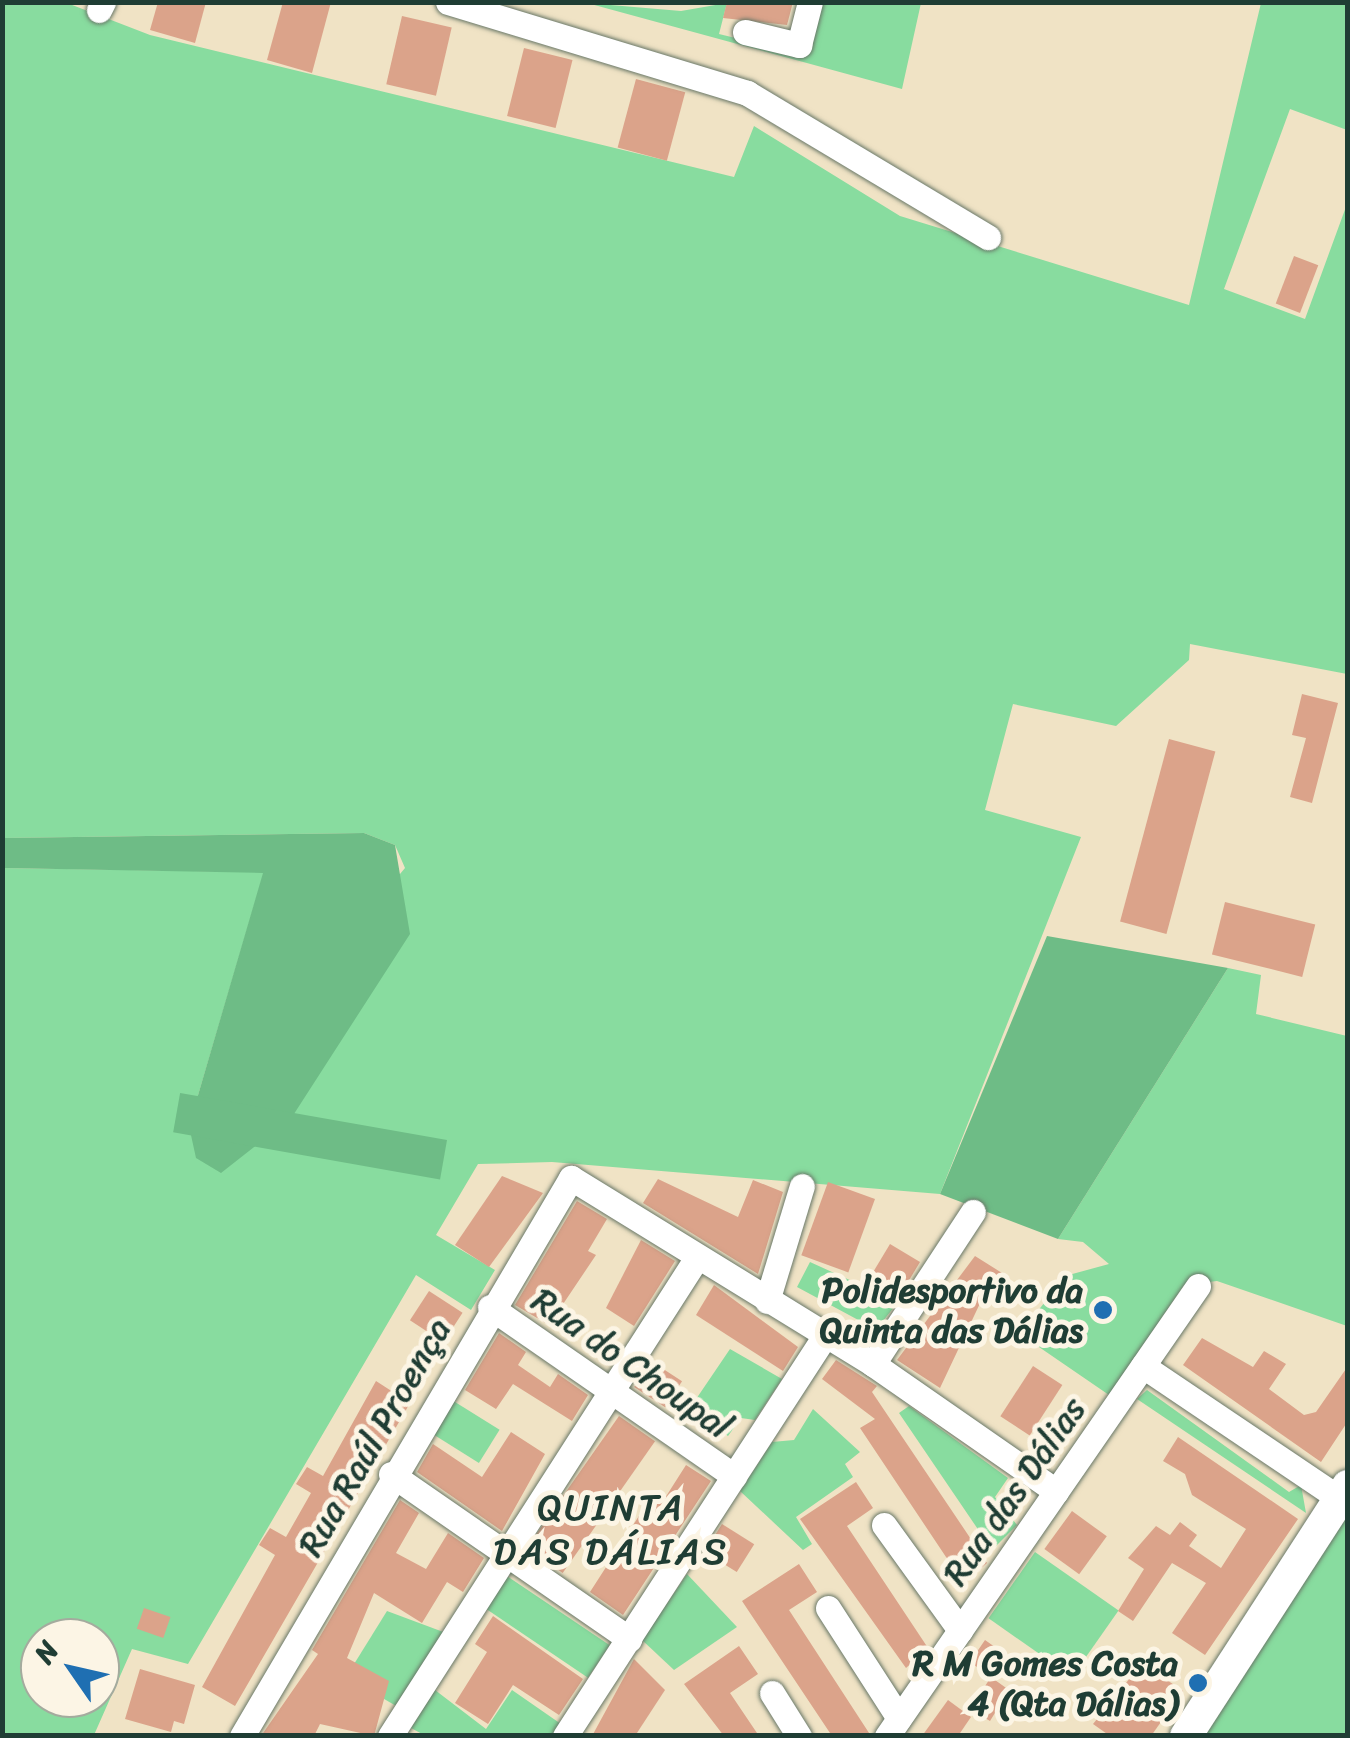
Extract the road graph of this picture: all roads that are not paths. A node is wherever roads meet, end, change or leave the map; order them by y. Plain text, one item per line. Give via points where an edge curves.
1 (448, 2) edge
2 (810, 2) edge
3 (744, 32) dead end
4 (988, 238) dead end
5 (802, 1186) dead end
6 (973, 1212) dead end
7 (696, 1259) junction
8 (1198, 1286) dead end
9 (767, 1301) junction
10 (490, 1307) junction
11 (825, 1335) junction
12 (874, 1364) junction
13 (1143, 1366) junction
14 (612, 1389) junction
15 (391, 1474) junction
16 (734, 1476) junction
17 (1056, 1491) junction
18 (1344, 1492) edge
19 (884, 1525) dead end
20 (506, 1554) junction
21 (828, 1608) dead end
22 (960, 1630) junction
23 (629, 1639) junction
24 (772, 1693) dead end
25 (893, 1727) edge
26 (242, 1736) edge
27 (390, 1736) edge
28 (565, 1736) edge
29 (798, 1736) edge
30 (1186, 1736) edge

1 - 4 street via 747,93
2 - 3 street via 799,45
5 - 9 street
6 - 12 street
7 - 9 street
7 - 10 street, Rua Raúl Proença via 570,1178
7 - 14 street
8 - 13 street, Rua das Dálias
9 - 11 street
10 - 14 street, Rua do Choupal
10 - 15 street, Rua Raúl Proença
11 - 12 street
11 - 16 street
12 - 17 street
13 - 17 street, Rua das Dálias
13 - 18 street
14 - 16 street, Rua do Choupal
14 - 20 street
15 - 20 street
15 - 26 street, Rua Raúl Proença
16 - 23 street
17 - 22 street, Rua das Dálias
18 - 30 main road
19 - 22 street
20 - 23 street
20 - 27 street
21 - 25 street
22 - 25 street, Rua das Dálias
23 - 28 street
24 - 29 street

